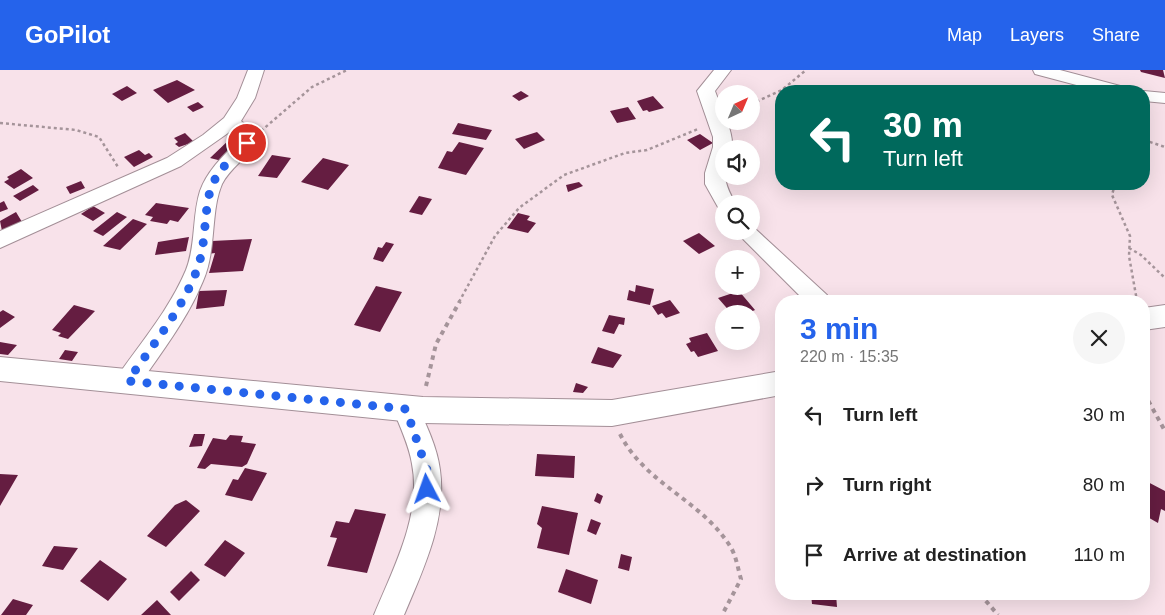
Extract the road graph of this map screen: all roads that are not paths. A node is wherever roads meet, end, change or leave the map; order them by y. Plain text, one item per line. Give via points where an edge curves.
1 (256, 70) edge
2 (723, 70) edge
3 (1041, 70) edge
4 (1096, 85) edge
5 (1150, 97) edge
6 (1165, 98) edge
7 (230, 122) junction
8 (720, 195) edge
9 (0, 240) edge
10 (756, 240) edge
11 (813, 295) edge
12 (1165, 316) edge
13 (1150, 318) edge
14 (0, 369) edge
15 (128, 381) junction
16 (775, 383) edge
17 (415, 409) junction
18 (389, 615) edge

1 - 7 street via 246,98
2 - 8 street via 706,91 723,143 713,171 714,186
3 - 4 street
5 - 6 street
7 - 9 street via 174,162
7 - 15 street via 243,132 247,143 223,168 210,190 198,266 181,304
10 - 11 street
12 - 13 street
14 - 15 street
15 - 17 street
16 - 17 street via 612,412
17 - 18 street via 427,470 427,508 407,572

